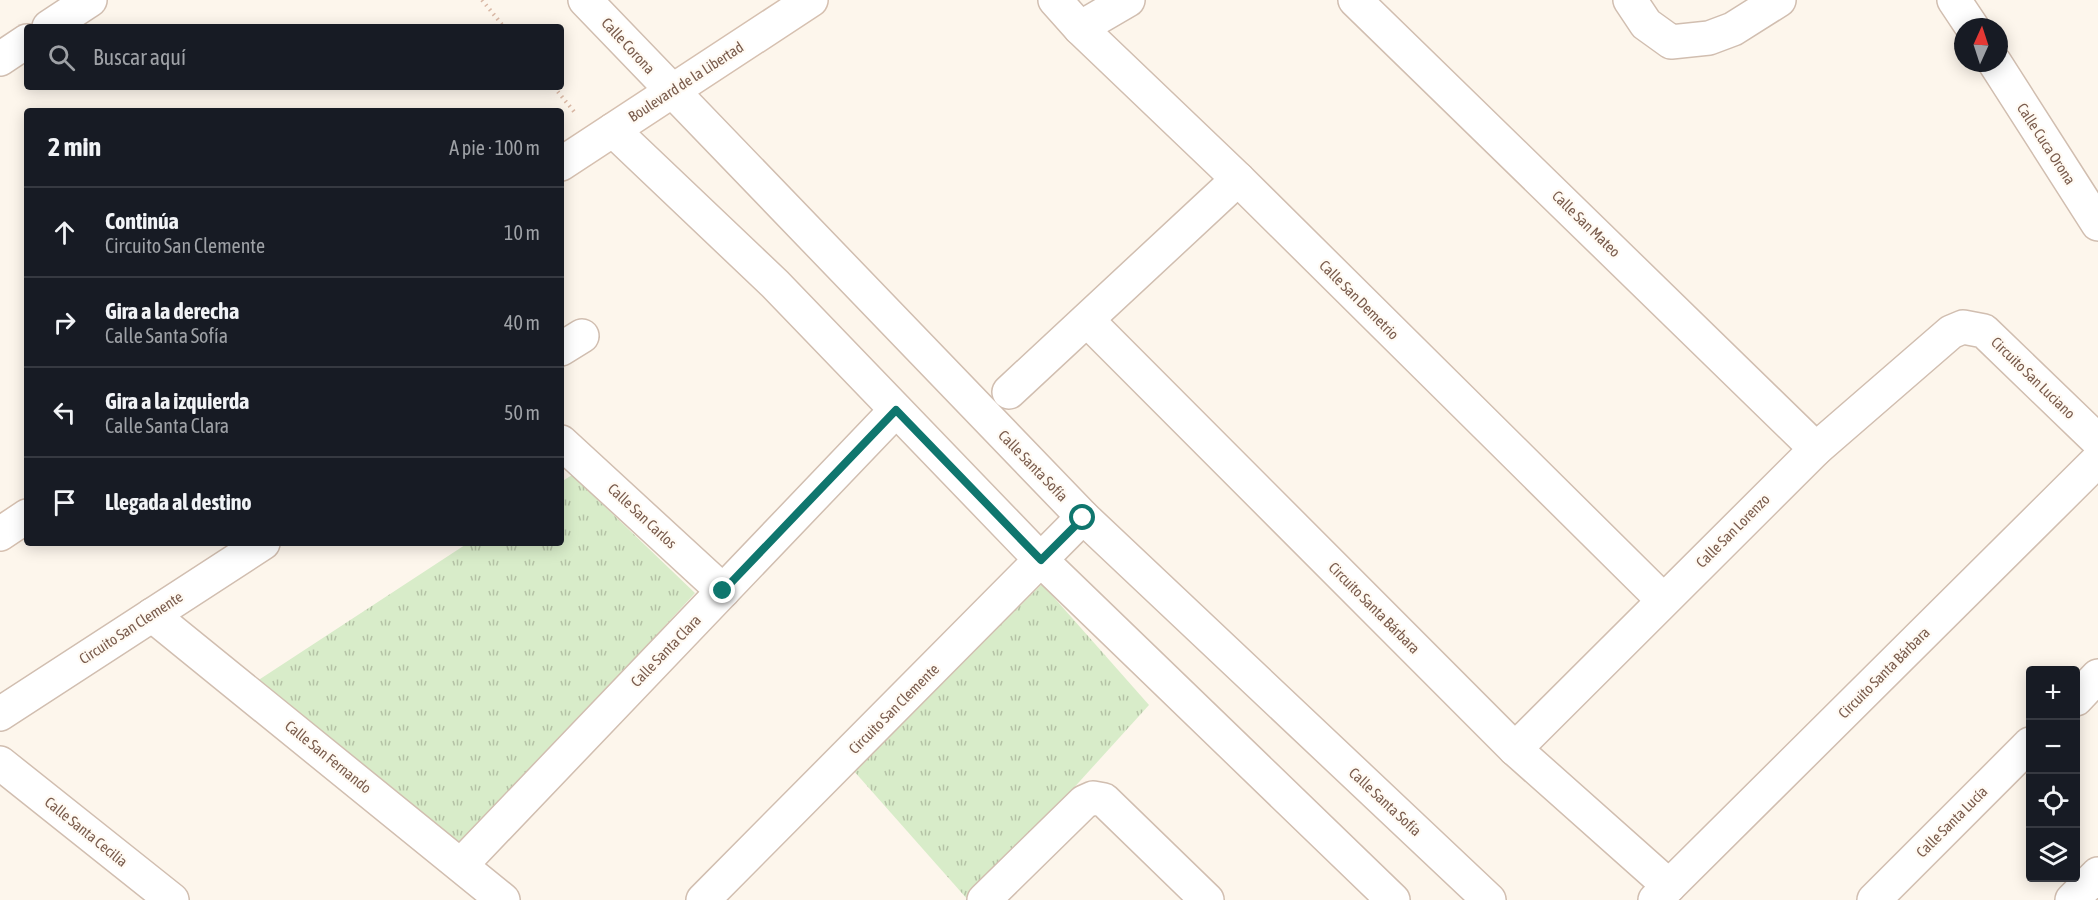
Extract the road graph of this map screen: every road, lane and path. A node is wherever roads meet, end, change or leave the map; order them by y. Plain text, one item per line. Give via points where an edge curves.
1 (90, 0) edge
2 (482, 0) edge
3 (585, 0) edge
4 (811, 0) edge
5 (1055, 0) edge
6 (1128, 0) edge
7 (1355, 0) edge
8 (1630, 0) edge
9 (1779, 0) edge
10 (1954, 0) edge
11 (1966, 18) edge
12 (54, 24) edge
13 (502, 24) edge
14 (1080, 28) junction
15 (24, 43) edge
16 (0, 59) edge
17 (2001, 72) edge
18 (672, 92) junction
19 (613, 130) junction
20 (564, 162) edge
21 (1238, 179) junction
22 (2098, 224) edge
23 (1087, 320) junction
24 (1963, 327) joint
25 (1009, 392) dead end
26 (896, 410) junction
27 (2098, 441) edge
28 (564, 445) edge
29 (1816, 449) junction
30 (2098, 460) edge
31 (24, 518) edge
32 (1083, 518) junction
33 (0, 534) edge
34 (258, 546) edge
35 (1041, 560) junction
36 (723, 591) junction
37 (1663, 600) junction
38 (152, 615) junction
39 (2098, 676) edge
40 (2080, 695) edge
41 (0, 714) edge
42 (1515, 749) junction
43 (2026, 749) edge
44 (0, 763) edge
45 (461, 865) junction
46 (2098, 874) edge
47 (1662, 893) edge
48 (172, 900) edge
49 (503, 900) edge
50 (703, 900) edge
51 (984, 900) edge
52 (1207, 900) edge
53 (1393, 900) edge
54 (1488, 900) edge
55 (1874, 900) edge
56 (2072, 900) edge

1 - 12 street
2 - 13 path
3 - 18 street, Calle Corona
4 - 18 street, Boulevard de la Libertad
5 - 14 street, Calle San Demetrio
6 - 14 street
7 - 29 street, Calle San Mateo
8 - 9 street via 1647,24 1671,42 1708,38 1733,30
10 - 11 street
14 - 21 street, Calle San Demetrio
15 - 16 street
17 - 22 street, Calle Cuca Orona
18 - 19 street, Boulevard de la Libertad
18 - 32 street, Calle Santa Sofía
19 - 20 street, Boulevard de la Libertad
19 - 26 street via 775,284
21 - 23 street
21 - 37 street, Calle San Demetrio
23 - 25 street
23 - 42 street, Circuito Santa Bárbara
24 - 27 street, Circuito San Luciano via 1984,331
24 - 29 street, Calle San Lorenzo via 1951,332
26 - 35 street
26 - 36 street, Calle Santa Clara
28 - 36 street, Calle San Carlos
29 - 37 street, Calle San Lorenzo
30 - 47 street, Circuito Santa Bárbara
31 - 33 street
32 - 35 street, Circuito San Clemente
32 - 54 street, Calle Santa Sofía
34 - 38 street, Circuito San Clemente
35 - 50 street, Circuito San Clemente
35 - 53 street
36 - 45 street, Calle Santa Clara
37 - 42 street, Calle San Lorenzo
38 - 41 street, Circuito San Clemente
38 - 45 street, Calle San Fernando
39 - 40 street
42 - 47 street, Circuito Santa Bárbara
43 - 55 street, Calle Santa Lucía
44 - 48 street, Calle Santa Cecilia
45 - 49 street, Calle San Fernando
46 - 56 street
51 - 52 street via 1084,802 1094,798 1104,800

